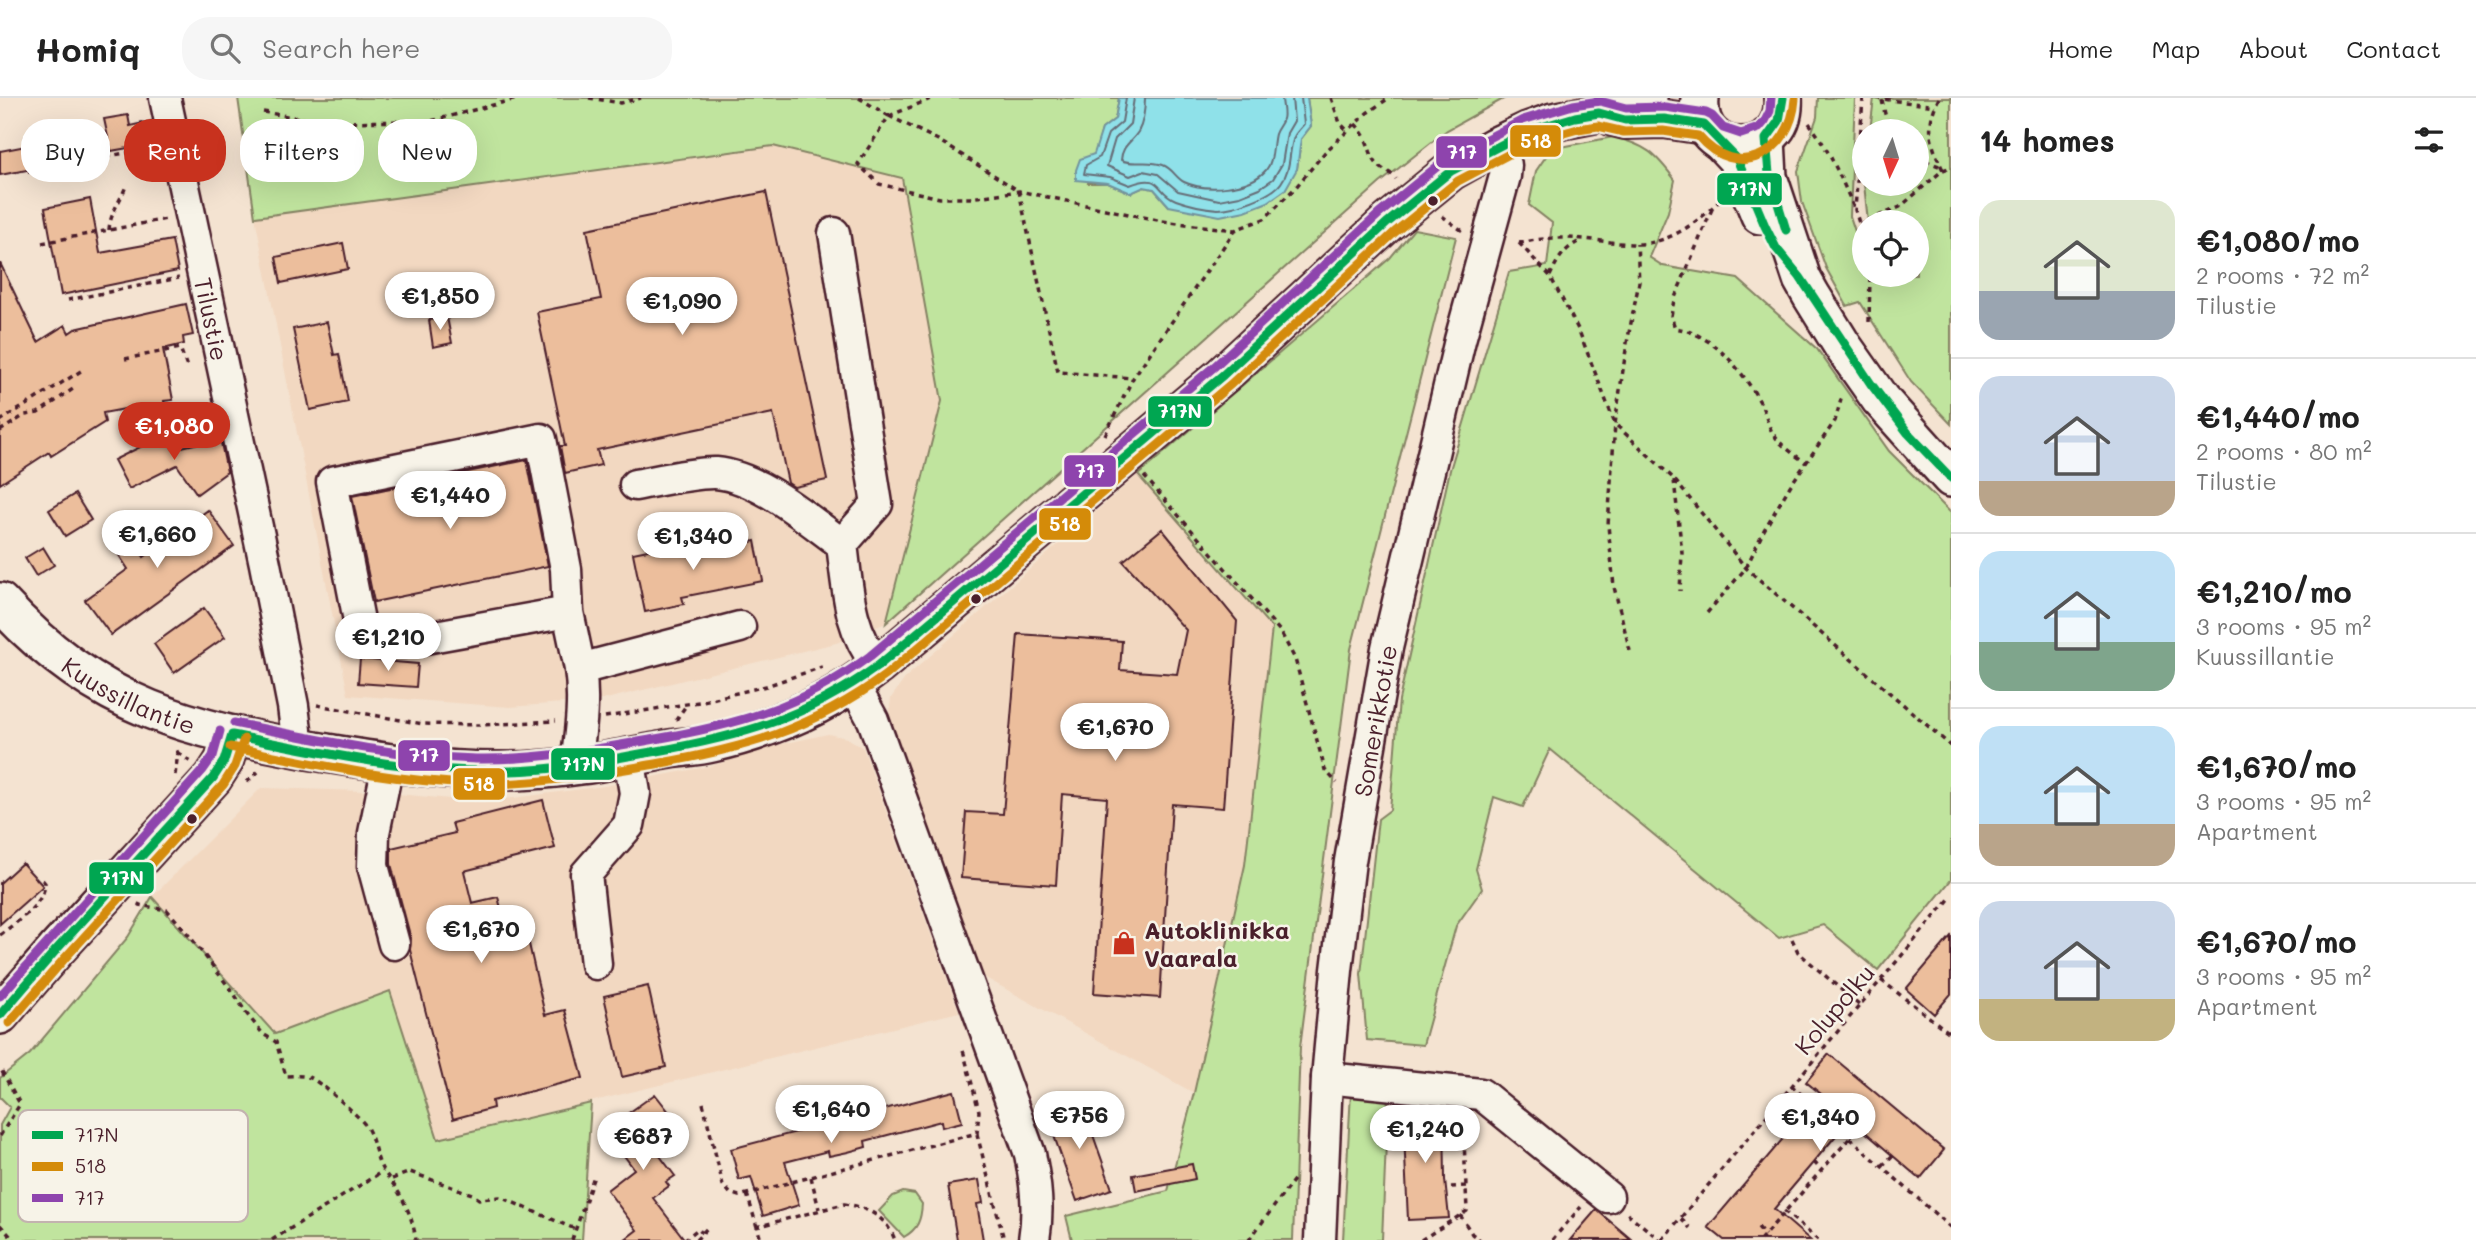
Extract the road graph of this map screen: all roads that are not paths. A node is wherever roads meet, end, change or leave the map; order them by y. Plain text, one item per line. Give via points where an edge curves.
1 (165, 98) edge
2 (1648, 98) edge
3 (1796, 107) edge
4 (1599, 113) junction
5 (1709, 122) edge
6 (1766, 139) junction
7 (1494, 146) junction
8 (834, 233) dead end
9 (1802, 279) junction
10 (1951, 478) edge
11 (635, 485) dead end
12 (842, 544) junction
13 (0, 602) edge
14 (568, 612) junction
15 (740, 627) dead end
16 (580, 669) junction
17 (852, 673) junction
18 (232, 735) junction
19 (633, 740) junction
20 (282, 757) junction
21 (388, 764) junction
22 (576, 765) junction
23 (394, 944) dead end
24 (596, 964) dead end
25 (0, 1015) edge
26 (1326, 1077) junction
27 (1603, 1193) road end
28 (1034, 1240) edge
29 (1320, 1240) edge

1 - 20 street, Tilustie via 293,706 296,730
2 - 4 main road via 1624,99
3 - 6 main road via 1784,108 1780,122
4 - 5 main road via 1625,120
4 - 7 main road via 1553,122
5 - 6 main road via 1735,147
5 - 9 main road via 1737,159 1776,248
6 - 9 main road via 1768,177
7 - 17 main road, Kuussillantie via 1411,202 1223,375 1114,450
7 - 26 street, Somerikkotie via 1484,169 1494,211 1387,648 1350,861
8 - 12 street via 877,504
9 - 10 main road via 1880,399
11 - 12 street via 713,473 738,477
12 - 17 street via 850,613 867,652
13 - 18 main road, Kuussillantie via 49,650 110,690 148,709
14 - 14 street via 403,642 361,631 332,482 541,439 566,569
14 - 16 street
15 - 16 street
16 - 22 street via 582,720
17 - 19 main road, Kuussillantie via 805,713 745,734 710,743
17 - 28 street via 1030,1154 1037,1208
18 - 20 main road, Kuussillantie
18 - 25 main road via 224,761 212,778
19 - 22 main road, Kuussillantie
19 - 24 street via 635,793 629,825 586,874
20 - 21 main road, Kuussillantie
21 - 22 main road, Kuussillantie via 510,771
21 - 23 street via 374,833 373,866
26 - 27 street via 1481,1094
26 - 29 street, Somerikkotie

